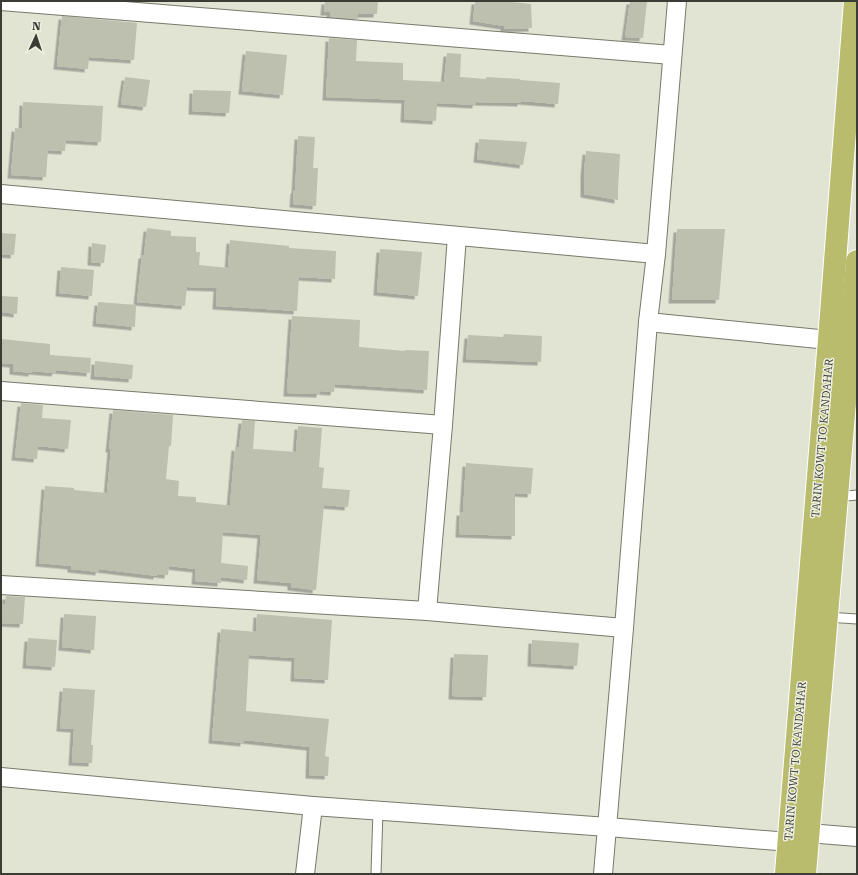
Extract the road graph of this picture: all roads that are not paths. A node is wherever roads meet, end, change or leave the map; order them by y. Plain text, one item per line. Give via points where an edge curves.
1 (1, 1) edge
2 (677, 1) edge
3 (855, 1) edge
4 (672, 55) junction
5 (1, 194) edge
6 (457, 236) junction
7 (656, 254) junction
8 (857, 261) edge
9 (648, 322) junction
10 (839, 340) junction
11 (1, 391) edge
12 (443, 425) junction
13 (846, 496) edge
14 (1, 585) edge
15 (427, 611) junction
16 (826, 617) junction
17 (857, 619) edge
18 (624, 628) junction
19 (1, 777) edge
20 (313, 806) junction
21 (378, 810) junction
22 (608, 827) junction
23 (808, 833) junction
24 (857, 837) edge
25 (789, 842) junction
26 (305, 874) edge
27 (376, 874) edge
28 (604, 874) edge
29 (786, 874) edge
30 (805, 874) edge

1 - 4 street
2 - 4 street
3 - 10 main road, TARIN KOWT TO KANDAHAR
4 - 7 street
5 - 6 street
6 - 7 street
6 - 12 street
7 - 9 street
8 - 10 main road, TARIN KOWT TO KANDAHAR
9 - 10 street
9 - 18 street
10 - 13 main road, TARIN KOWT TO KANDAHAR via 847,430
10 - 25 main road, TARIN KOWT TO KANDAHAR
11 - 12 street
12 - 15 street
13 - 16 main road, TARIN KOWT TO KANDAHAR
14 - 15 street
15 - 18 street
16 - 17 lane
16 - 23 main road, TARIN KOWT TO KANDAHAR
18 - 22 street
19 - 20 street
20 - 21 street
20 - 26 street
21 - 22 street
21 - 27 lane
22 - 25 street
22 - 28 street
23 - 24 street
23 - 30 main road, TARIN KOWT TO KANDAHAR
25 - 29 main road, TARIN KOWT TO KANDAHAR

